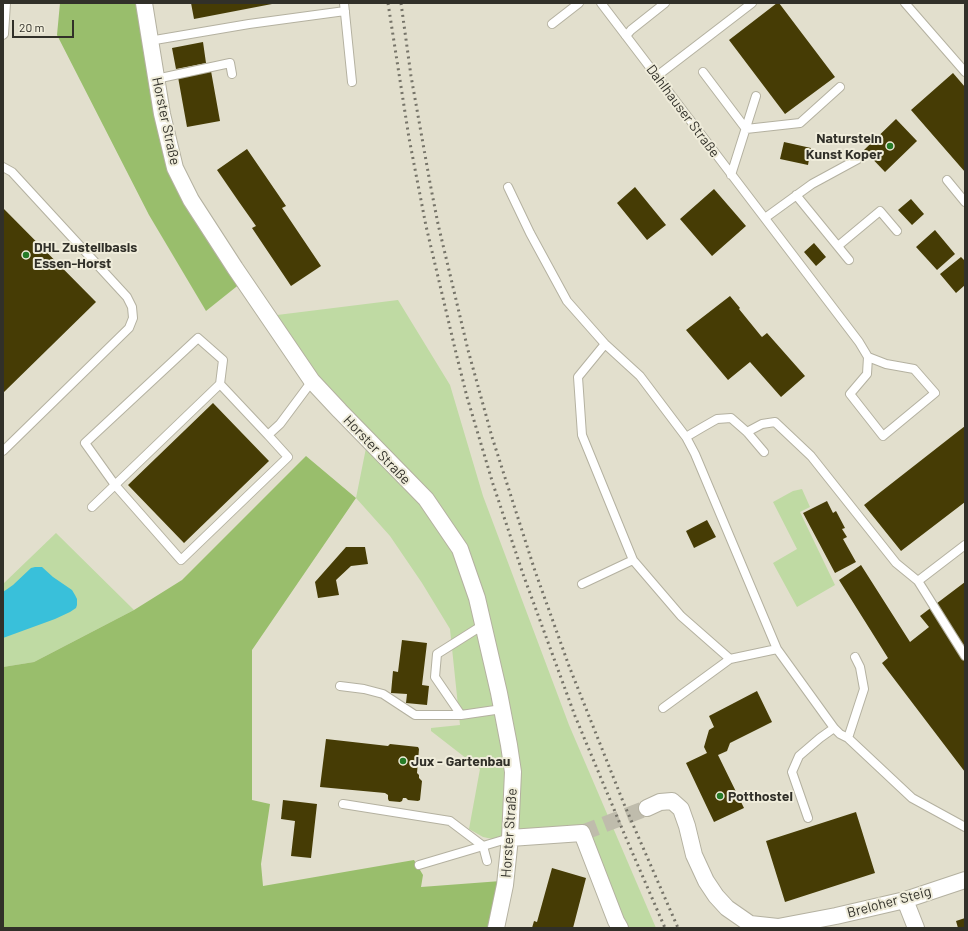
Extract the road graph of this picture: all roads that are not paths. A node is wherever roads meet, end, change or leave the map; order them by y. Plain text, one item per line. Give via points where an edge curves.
1 (6, 3) edge
2 (144, 3) edge
3 (579, 3) edge
4 (603, 3) edge
5 (665, 3) edge
6 (752, 3) edge
7 (905, 3) edge
8 (344, 7) edge
9 (552, 24) dead end
10 (3, 35) edge
11 (626, 36) junction
12 (149, 41) junction
13 (703, 72) dead end
14 (965, 72) edge
15 (232, 74) dead end
16 (657, 76) junction
17 (156, 79) junction
18 (352, 82) dead end
19 (840, 87) dead end
20 (756, 96) dead end
21 (746, 129) junction
22 (858, 159) dead end
23 (3, 167) edge
24 (732, 174) junction
25 (947, 180) dead end
26 (508, 187) dead end
27 (796, 195) junction
28 (965, 202) edge
29 (765, 218) junction
30 (897, 231) dead end
31 (838, 246) junction
32 (849, 260) dead end
33 (604, 344) junction
34 (868, 356) junction
35 (312, 381) junction
36 (220, 384) junction
37 (747, 432) junction
38 (268, 435) junction
39 (686, 437) junction
40 (3, 451) edge
41 (764, 452) dead end
42 (114, 485) junction
43 (92, 507) dead end
44 (965, 545) edge
45 (633, 560) junction
46 (918, 581) junction
47 (582, 584) dead end
48 (483, 625) junction
49 (777, 650) junction
50 (965, 656) edge
51 (855, 657) dead end
52 (730, 659) junction
53 (340, 686) dead end
54 (663, 708) dead end
55 (502, 709) junction
56 (461, 714) junction
57 (834, 728) junction
58 (848, 738) junction
59 (343, 804) dead end
60 (647, 808) tunnel mouth
61 (808, 818) dead end
62 (965, 827) edge
63 (510, 838) junction
64 (483, 846) junction
65 (487, 862) dead end
66 (419, 865) dead end
67 (965, 880) edge
68 (905, 900) junction
69 (496, 928) edge
70 (620, 928) edge
71 (916, 928) edge

1 - 10 lane
2 - 12 street, Horster Straße
3 - 9 lane
4 - 11 lane, Dahlhauser Straße
5 - 11 lane
6 - 16 lane
7 - 14 lane
8 - 12 lane
8 - 18 lane
11 - 16 lane, Dahlhauser Straße
12 - 17 street, Horster Straße
13 - 21 lane
15 - 17 lane via 230,63
16 - 24 lane, Dahlhauser Straße
17 - 35 street, Horster Straße via 175,168 190,200
19 - 21 lane via 800,123
20 - 21 lane
21 - 24 lane
22 - 27 lane
23 - 40 lane via 12,172 127,297 132,307 133,318 129,328
24 - 29 lane, Dahlhauser Straße
25 - 28 lane
26 - 33 lane via 567,302
27 - 29 lane
27 - 31 lane
29 - 34 lane, Dahlhauser Straße
30 - 31 lane via 880,211
31 - 32 lane
33 - 39 lane via 640,376
33 - 45 lane via 578,377 582,436
34 - 34 lane via 867,374 850,394 883,436 935,393 914,369 886,364
35 - 38 lane via 280,424
35 - 48 street, Horster Straße via 426,499 460,550 477,598
36 - 38 lane
36 - 42 lane
36 - 42 lane via 223,360 198,338 85,443
37 - 39 lane via 731,418 717,419
37 - 41 lane
37 - 46 lane via 762,424 775,422 811,456 896,563
38 - 42 lane via 288,457 181,560
39 - 49 lane
42 - 43 lane
44 - 46 lane
45 - 47 lane
45 - 52 lane via 681,616
46 - 50 lane
48 - 55 street, Horster Straße
48 - 56 lane via 437,654 435,677
49 - 52 lane
49 - 57 lane
51 - 58 lane via 860,667 864,689
52 - 54 lane
53 - 56 lane via 383,694 415,715
55 - 56 lane
55 - 63 street, Horster Straße via 513,772
57 - 58 lane
57 - 61 lane via 800,756 792,772
58 - 62 lane via 912,798
59 - 64 lane via 450,820
60 - 68 street, Breloher Steig via 660,802 672,801 681,809 694,855 706,881 727,908 750,924 778,927
63 - 64 lane
63 - 69 street, Horster Straße via 505,885
63 - 70 street via 582,833
64 - 65 lane
64 - 66 lane
67 - 68 street, Breloher Steig
68 - 71 street

